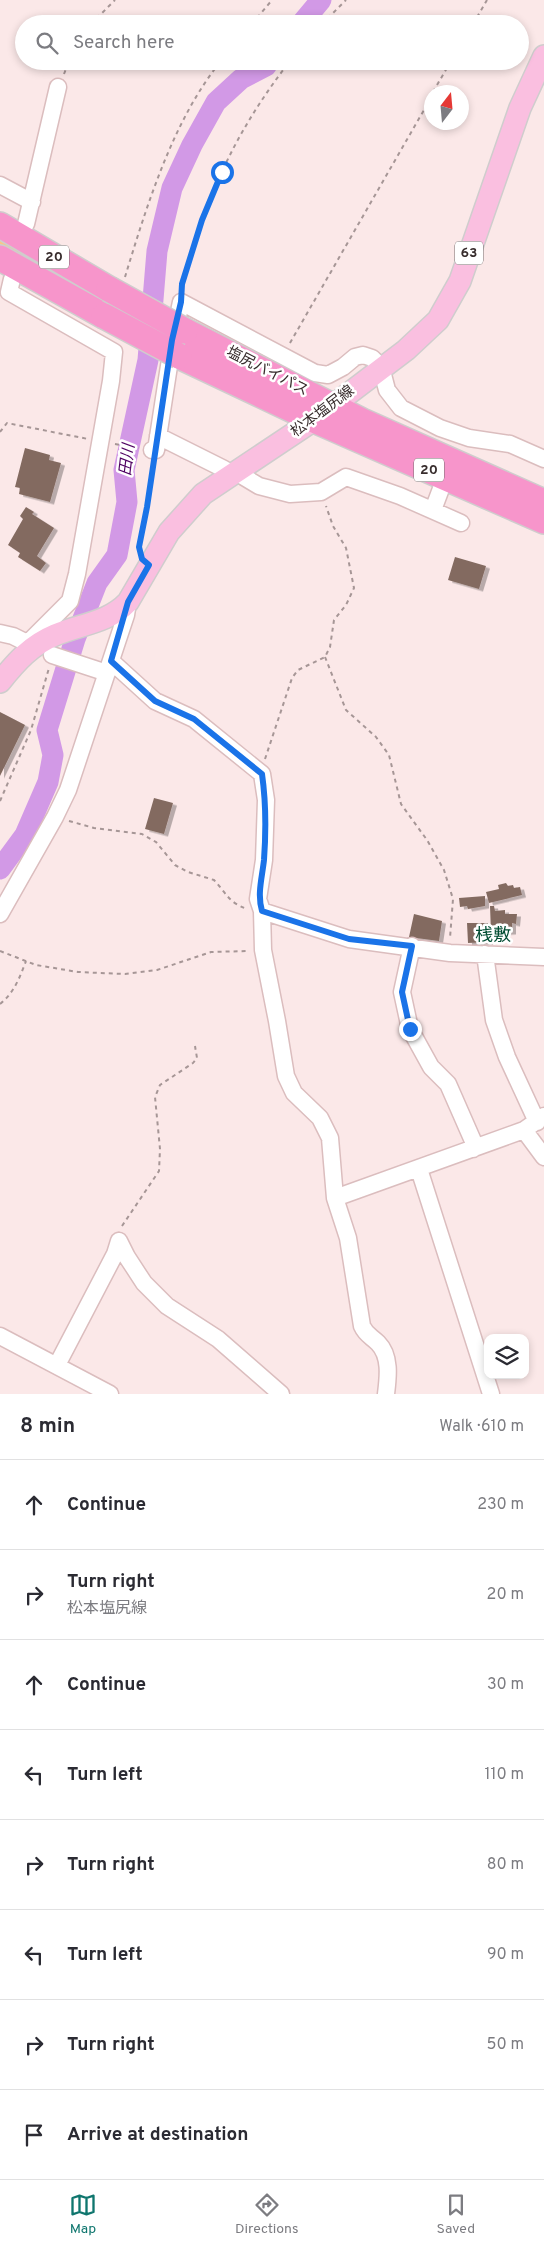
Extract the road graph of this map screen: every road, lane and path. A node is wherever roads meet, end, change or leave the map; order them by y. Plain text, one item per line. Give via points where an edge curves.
1 (115, 0) edge
2 (272, 0) edge
3 (346, 0) edge
4 (486, 0) edge
5 (100, 15) edge
6 (260, 15) edge
7 (331, 15) edge
8 (478, 15) edge
9 (544, 56) edge
10 (216, 70) edge
11 (283, 70) edge
12 (446, 70) edge
13 (437, 85) edge
14 (58, 87) dead end
15 (424, 110) edge
16 (0, 185) edge
17 (32, 202) junction
18 (26, 224) dead end
19 (0, 225) edge
20 (0, 258) edge
21 (116, 284) junction
22 (11, 286) dead end
23 (181, 302) junction
24 (283, 357) junction
25 (381, 367) junction
26 (323, 413) junction
27 (0, 432) edge
28 (101, 442) junction
29 (155, 445) junction
30 (544, 459) edge
31 (231, 474) junction
32 (445, 478) junction
33 (322, 492) junction
34 (544, 502) edge
35 (433, 510) junction
36 (544, 520) edge
37 (461, 523) dead end
38 (149, 565) junction
39 (128, 602) junction
40 (0, 633) edge
41 (30, 645) junction
42 (55, 649) junction
43 (325, 657) junction
44 (107, 668) junction
45 (0, 682) edge
46 (262, 774) junction
47 (0, 801) edge
48 (55, 817) junction
49 (262, 913) junction
50 (0, 914) edge
51 (412, 946) junction
52 (263, 950) junction
53 (0, 951) edge
54 (450, 953) junction
55 (485, 954) junction
56 (544, 957) edge
57 (26, 961) junction
58 (0, 1004) edge
59 (195, 1046) dead end
60 (535, 1123) edge
61 (473, 1149) junction
62 (544, 1157) edge
63 (419, 1169) junction
64 (336, 1198) junction
65 (119, 1241) junction
66 (0, 1336) edge
67 (57, 1365) junction
68 (110, 1394) edge
69 (281, 1394) edge
70 (386, 1394) edge
71 (491, 1394) edge

1 - 5 path
2 - 6 path
3 - 7 path
4 - 8 path
9 - 25 main road, 松本塩尻線 / 63 via 520,108 460,281 438,320 406,350
10 - 21 path via 172,142
11 - 23 path via 236,141 202,220 182,284
12 - 13 path
14 - 17 street
15 - 24 path
16 - 17 street
17 - 18 street
19 - 21 highway, 塩尻バイパス / 20
20 - 26 highway, 塩尻バイパス / 20, bridge via 179,356
21 - 26 highway, 塩尻バイパス / 20, bridge via 186,331
22 - 28 street via 114,352
23 - 24 street
23 - 29 street
24 - 25 street via 315,373 328,375 363,355
25 - 26 main road, 松本塩尻線 / 63
25 - 30 street via 387,390 402,408 466,446 510,444
26 - 31 main road, 松本塩尻線 / 63
26 - 32 highway, 塩尻バイパス / 20
26 - 34 highway, 塩尻バイパス / 20
27 - 28 path via 7,423
28 - 29 path
28 - 41 street via 78,574 70,601
29 - 31 street
29 - 38 path via 139,547 142,559
31 - 33 street via 290,494
31 - 38 main road, 松本塩尻線 / 63 via 191,506 169,532
32 - 35 street
32 - 36 highway, 塩尻バイパス / 20
33 - 35 street via 346,477
33 - 43 path via 333,526 346,548 354,588 334,620
35 - 37 street
38 - 39 main road, 松本塩尻線 / 63
39 - 42 main road, 松本塩尻線 / 63 via 120,611
39 - 44 street
40 - 41 street
41 - 42 main road, 松本塩尻線 / 63
41 - 45 main road, 松本塩尻線 / 63
42 - 44 street
42 - 47 path via 31,730
43 - 46 path via 298,670 292,678
43 - 54 path via 346,710 376,737 390,755 401,804 444,870 453,899
44 - 46 street via 155,701 194,719
44 - 48 street via 68,790
46 - 49 street via 266,800 264,860 258,898
48 - 49 path via 94,828 142,834 156,842 174,865 214,880 235,904
48 - 50 street
49 - 51 street via 349,939
49 - 52 street
51 - 54 street
51 - 61 street via 402,992 410,1029 431,1067 448,1084 473,1141
52 - 57 path via 211,952 157,970 125,974 78,972
52 - 64 street via 286,1076 294,1093 320,1118 330,1138
53 - 57 path
54 - 55 street
55 - 56 street
55 - 60 street via 494,1020
57 - 58 path via 16,984
59 - 65 path via 197,1058 160,1085 155,1097 160,1149 158,1171 122,1225
60 - 61 street
60 - 62 street
61 - 63 street
63 - 64 street
63 - 71 street
64 - 70 street via 348,1238 362,1326 366,1336 379,1344 388,1366
65 - 67 street
65 - 69 street via 144,1283 167,1306 218,1339
66 - 67 street
67 - 68 street

